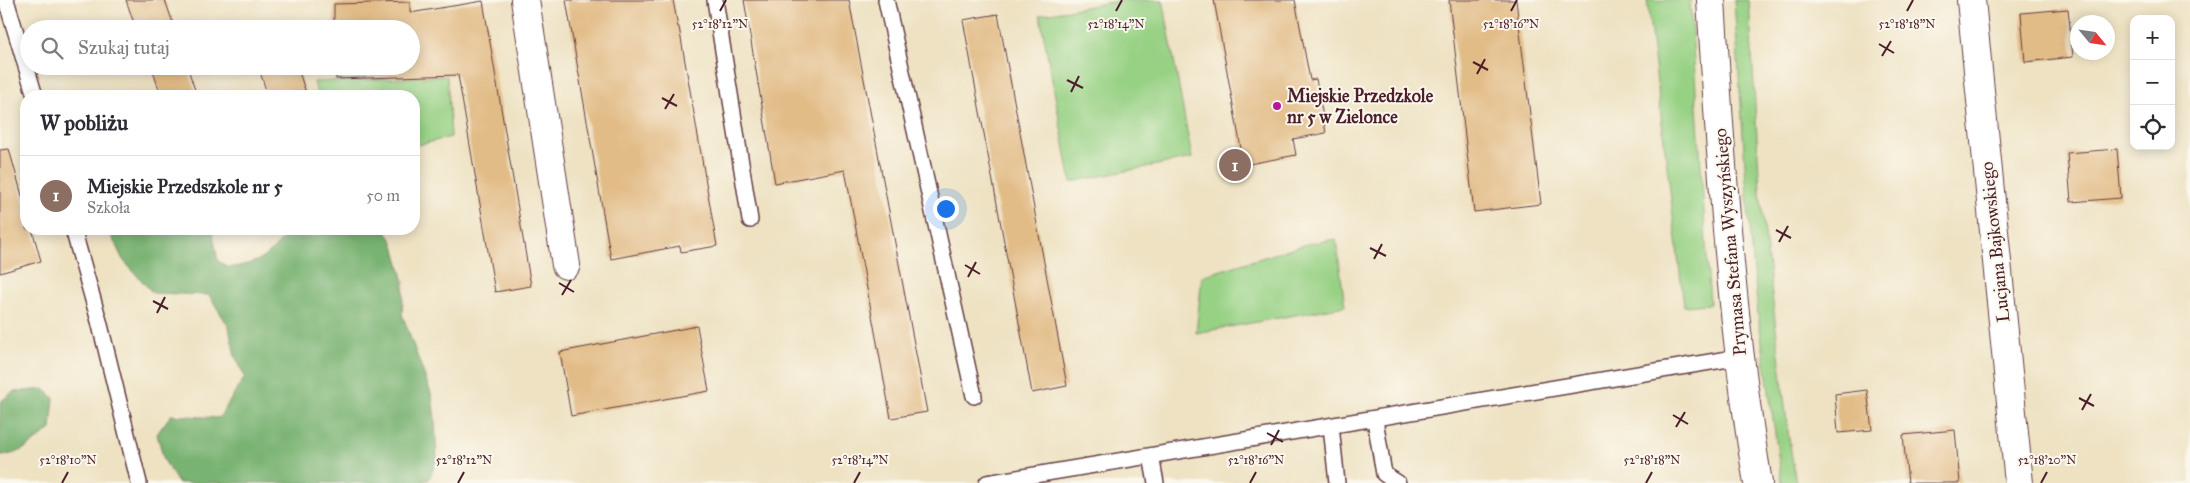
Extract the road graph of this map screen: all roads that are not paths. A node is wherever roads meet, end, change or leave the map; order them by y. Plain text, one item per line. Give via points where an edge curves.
1 (6, 0) edge
2 (525, 0) edge
3 (715, 0) edge
4 (886, 0) edge
5 (1711, 0) edge
6 (1971, 0) edge
7 (20, 46) edge
8 (29, 75) edge
9 (33, 90) edge
10 (750, 220) dead end
11 (75, 235) edge
12 (566, 265) dead end
13 (1740, 357) junction
14 (974, 396) dead end
15 (1375, 420) junction
16 (1331, 426) junction
17 (1151, 456) junction
18 (139, 483) edge
19 (987, 483) edge
20 (1156, 483) edge
21 (1337, 483) edge
22 (1398, 483) edge
23 (1758, 483) edge
24 (2019, 483) edge

1 - 7 lane
2 - 12 street
3 - 10 lane
4 - 14 lane
5 - 13 street, Prymasa Stefana Wyszyńskiego via 1723,179
6 - 24 street, Lucjana Bajkowskiego
8 - 9 lane
11 - 18 lane
13 - 15 lane
13 - 23 street, Prymasa Stefana Wyszyńskiego
15 - 16 lane
15 - 22 lane via 1384,474
16 - 17 lane
16 - 21 lane
17 - 19 lane
17 - 20 lane

